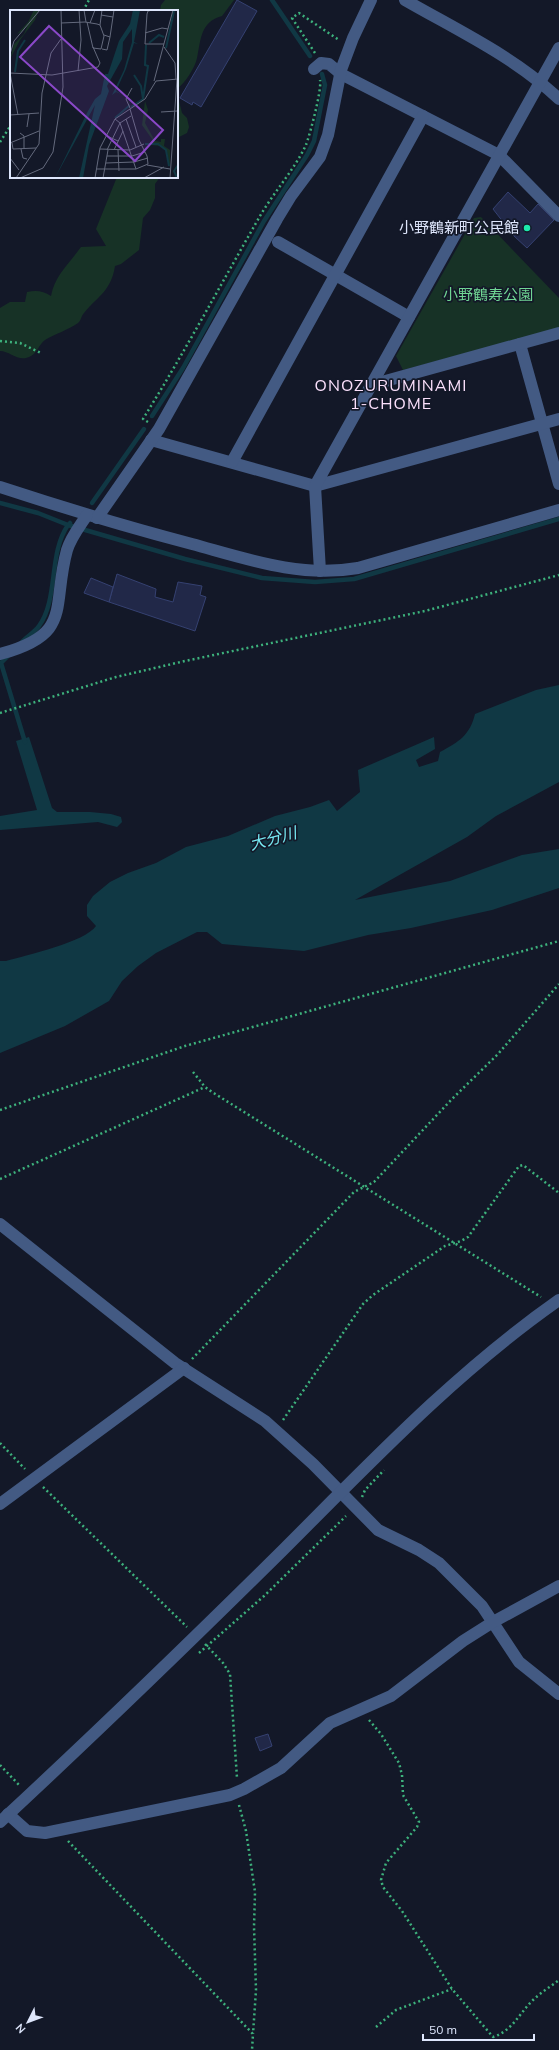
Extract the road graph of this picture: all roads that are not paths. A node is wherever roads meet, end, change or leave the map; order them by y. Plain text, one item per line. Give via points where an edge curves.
1 (371, 0) edge
2 (405, 0) edge
3 (559, 48) edge
4 (317, 66) road end
5 (340, 74) junction
6 (541, 82) junction
7 (559, 99) edge
8 (423, 116) junction
9 (499, 155) junction
10 (559, 216) edge
11 (278, 242) dead end
12 (336, 274) junction
13 (409, 317) junction
14 (559, 333) edge
15 (520, 344) junction
16 (371, 385) junction
17 (559, 419) edge
18 (542, 424) junction
19 (151, 440) junction
20 (232, 462) junction
21 (559, 484) edge
22 (315, 486) junction
23 (0, 487) edge
24 (559, 510) edge
25 (92, 517) junction
26 (320, 571) junction
27 (0, 654) edge
28 (0, 1224) edge
29 (556, 1302) edge
30 (184, 1368) junction
31 (341, 1492) junction
32 (0, 1504) edge
33 (559, 1586) edge
34 (493, 1622) junction
35 (559, 1694) edge
36 (4, 1818) edge

1 - 5 street via 349,47
2 - 6 street via 516,64
3 - 6 street
4 - 5 street via 329,64
5 - 8 street
5 - 19 street via 328,135 320,157 287,202
6 - 7 street
6 - 9 street
8 - 9 street
8 - 12 street
9 - 10 street
9 - 13 street
11 - 12 street
12 - 13 street
12 - 20 street
13 - 16 street
14 - 15 street
15 - 16 street
15 - 18 street
16 - 22 street
17 - 18 street
18 - 21 street
18 - 22 street
19 - 20 street
19 - 25 street
20 - 22 street
22 - 26 street
23 - 25 street
24 - 26 street via 358,568
25 - 26 street via 281,568
25 - 27 street via 76,532 67,549 59,605 51,626 38,640
28 - 30 street
29 - 31 street via 447,1388
30 - 31 street via 265,1421
30 - 32 street
31 - 34 street via 378,1530 439,1563 474,1597
31 - 36 street via 197,1636
33 - 34 street
34 - 35 street via 520,1662
34 - 36 street via 449,1650 397,1692 330,1722 281,1768 238,1792 58,1831 33,1833

